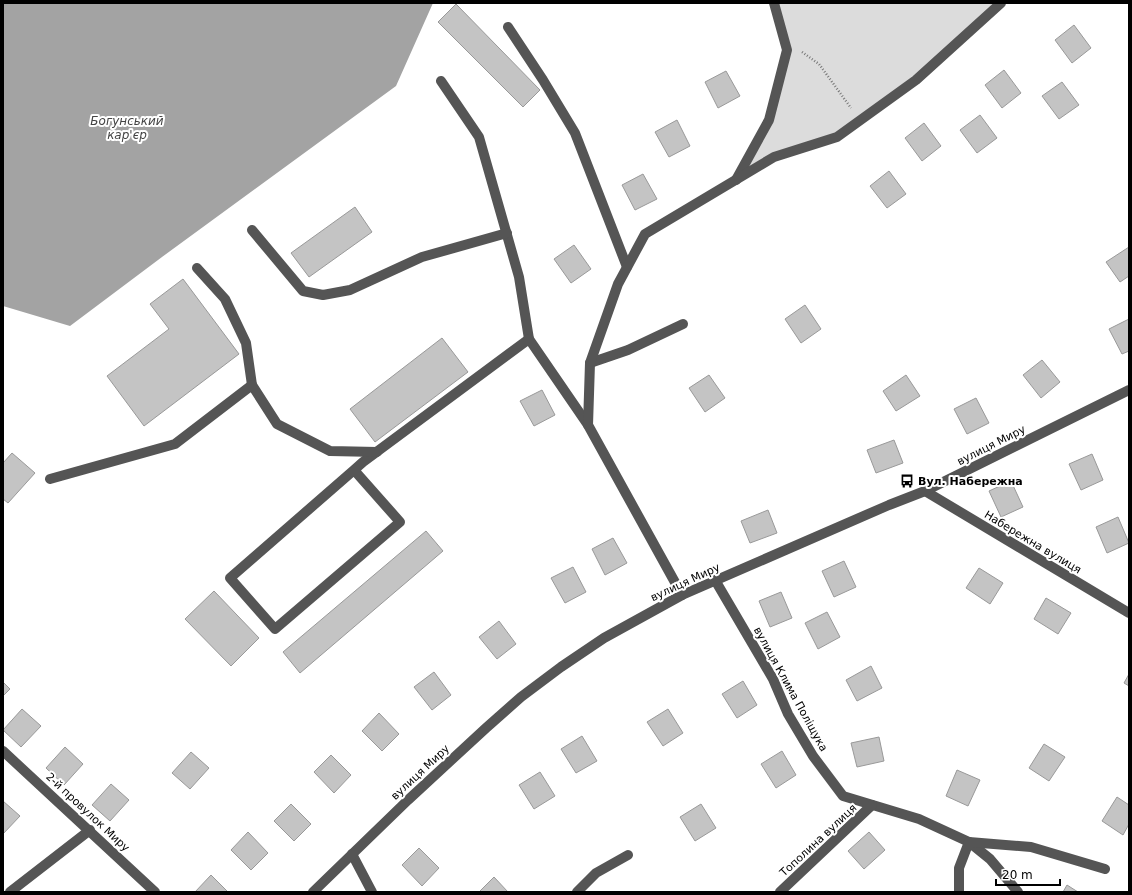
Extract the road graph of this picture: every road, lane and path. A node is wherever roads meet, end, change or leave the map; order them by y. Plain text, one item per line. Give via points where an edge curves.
1 (774, 3) edge
2 (1001, 3) edge
3 (508, 27) dead end
4 (784, 39) junction
5 (441, 81) dead end
6 (860, 120) junction
7 (736, 180) junction
8 (252, 230) dead end
9 (507, 233) junction
10 (627, 267) junction
11 (197, 268) dead end
12 (683, 324) dead end
13 (529, 339) junction
14 (590, 363) junction
15 (252, 386) junction
16 (1129, 390) edge
17 (588, 425) junction
18 (377, 452) junction
19 (354, 470) junction
20 (50, 479) dead end
21 (925, 491) junction
22 (715, 580) junction
23 (682, 595) junction
24 (1129, 613) edge
25 (3, 751) edge
26 (872, 805) junction
27 (90, 830) junction
28 (969, 842) junction
29 (352, 854) junction
30 (628, 856) dead end
31 (1105, 869) dead end
32 (10, 892) edge
33 (155, 892) edge
34 (313, 892) edge
35 (372, 892) edge
36 (577, 892) edge
37 (780, 892) edge
38 (959, 892) edge
39 (1018, 892) edge

1 - 4 street
2 - 6 street via 916,80
3 - 10 street via 575,133
4 - 6 path via 819,64
4 - 7 street via 787,50 769,120
5 - 9 street via 479,137
6 - 7 street via 837,137 774,157
7 - 10 street via 645,234
8 - 9 street via 303,291 323,294 350,290 422,256
9 - 13 street via 520,277
10 - 14 street via 618,284
11 - 15 street via 225,299 246,343
12 - 14 street via 628,350
13 - 17 street
13 - 18 street
14 - 17 street
15 - 18 street via 278,424 330,451
15 - 20 street via 175,444
16 - 21 street, вулиця Миру
17 - 23 street
18 - 19 street
19 - 19 street via 230,578 275,629 400,522
21 - 22 street, вулиця Миру
21 - 24 street, Набережна вулиця
22 - 23 street, вулиця Миру
22 - 26 street, вулиця Клима Поліщука via 773,679 788,714 813,756 843,796
23 - 29 street, вулиця Миру via 604,638 521,698 424,784
25 - 27 street, 2-й провулок Миру
26 - 28 street, вулиця Клима Поліщука via 920,819
26 - 37 street, Тополина вулиця
27 - 32 street
27 - 33 street, 2-й провулок Миру
28 - 31 street via 1032,847
28 - 38 street via 959,868
28 - 39 street, вулиця Клима Поліщука via 990,859
29 - 34 street, вулиця Миру
29 - 35 street
30 - 36 street via 596,873

